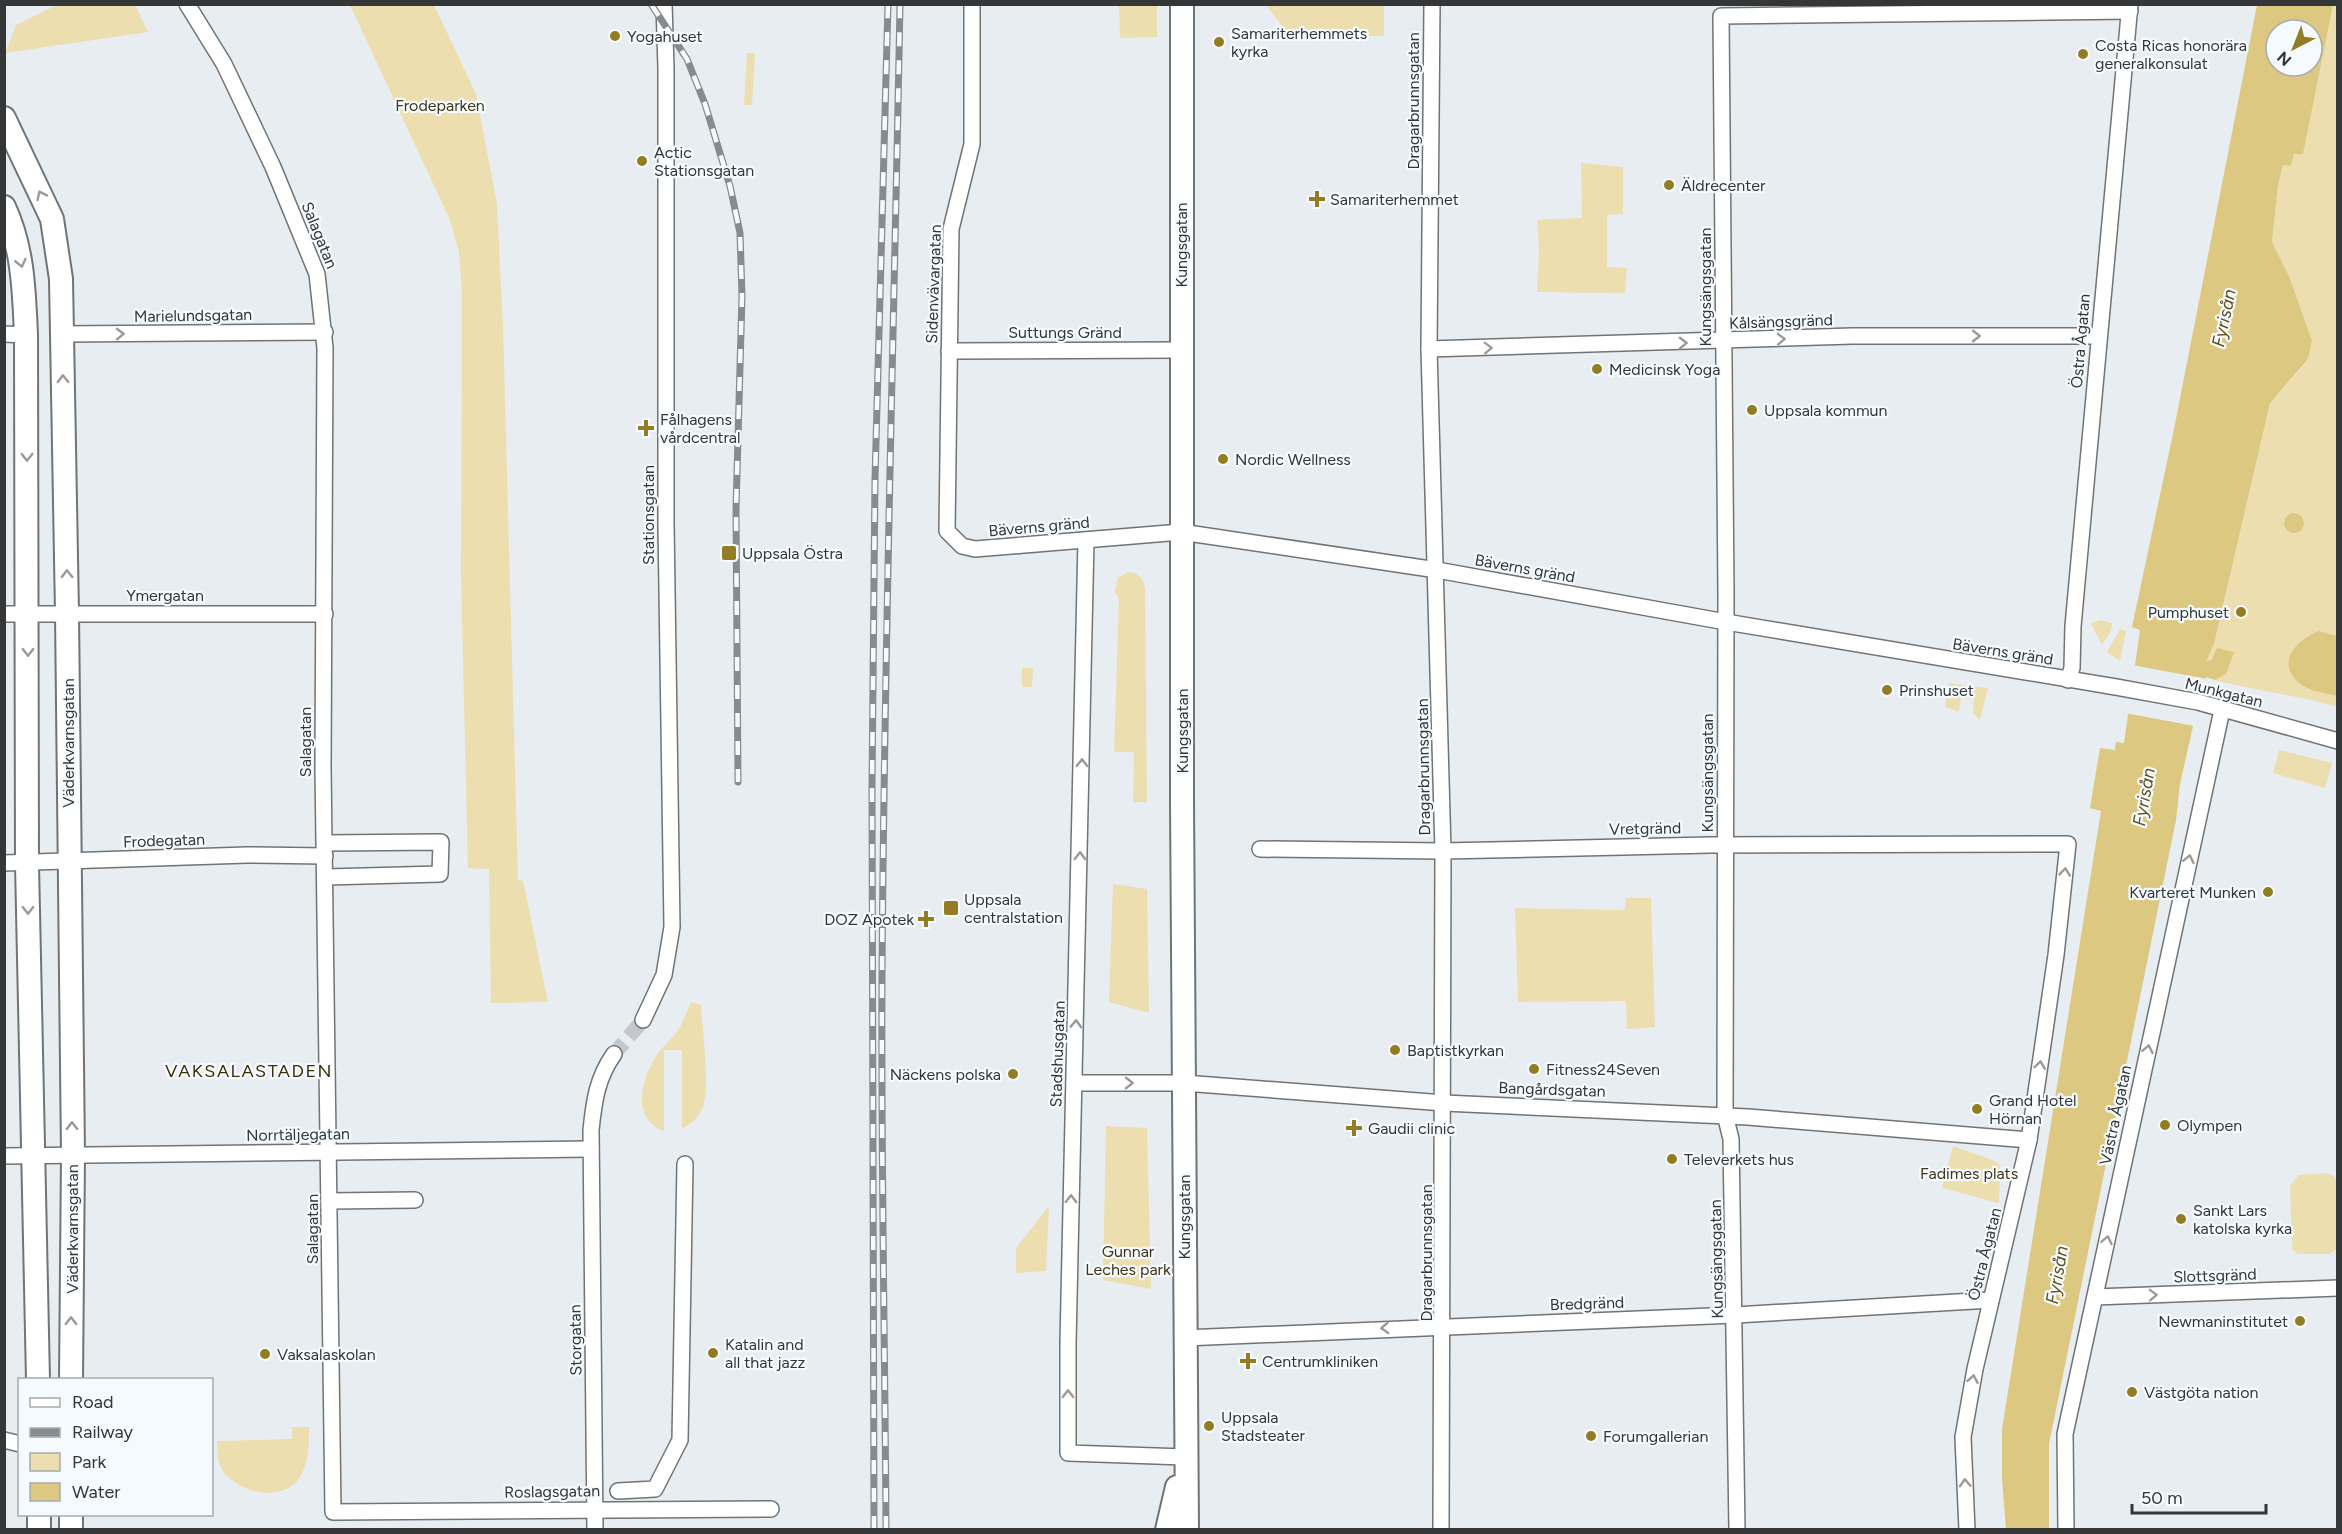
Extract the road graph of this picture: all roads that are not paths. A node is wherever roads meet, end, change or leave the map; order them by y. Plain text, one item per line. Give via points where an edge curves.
1 (187, 4) edge
2 (664, 4) edge
3 (972, 4) edge
4 (1182, 4) edge
5 (1432, 4) edge
6 (2130, 8) edge
7 (4, 118) edge
8 (4, 207) edge
9 (325, 332) junction
10 (62, 334) junction
11 (15, 335) edge
12 (2098, 336) junction
13 (1723, 341) junction
14 (1429, 349) junction
15 (1181, 350) junction
16 (948, 351) junction
17 (947, 531) joint
18 (1181, 532) junction
19 (1086, 540) junction
20 (1437, 570) junction
21 (28, 613) junction
22 (68, 613) junction
23 (4, 614) edge
24 (325, 614) junction
25 (1726, 622) junction
26 (2068, 680) junction
27 (2100, 685) joint
28 (2222, 710) junction
29 (2337, 741) edge
30 (2068, 844) joint
31 (1724, 845) junction
32 (325, 849) junction
33 (1260, 849) dead end
34 (1443, 851) junction
35 (69, 860) junction
36 (4, 863) edge
37 (27, 864) junction
38 (326, 877) junction
39 (643, 1020) tunnel mouth
40 (614, 1054) tunnel mouth
41 (1074, 1083) junction
42 (1184, 1083) junction
43 (1444, 1103) junction
44 (1725, 1115) junction
45 (2029, 1140) junction
46 (591, 1149) junction
47 (330, 1152) junction
48 (73, 1155) junction
49 (4, 1156) edge
50 (33, 1156) junction
51 (685, 1164) dead end
52 (415, 1200) dead end
53 (329, 1201) junction
54 (2337, 1288) edge
55 (2095, 1297) junction
56 (1991, 1300) junction
57 (1736, 1315) junction
58 (1444, 1325) junction
59 (1184, 1338) junction
60 (38, 1378) edge
61 (71, 1378) edge
62 (1185, 1457) junction
63 (618, 1491) dead end
64 (595, 1509) junction
65 (771, 1509) dead end
66 (333, 1512) joint
67 (595, 1530) edge
68 (1167, 1530) edge
69 (1187, 1530) edge
70 (1442, 1530) edge
71 (1737, 1530) edge
72 (1967, 1530) edge
73 (2066, 1530) edge

1 - 9 street, Salagatan via 224,64 320,280
2 - 39 street, Stationsgatan via 672,927 664,975
3 - 16 street, Sidenvävargatan via 972,144 951,229
4 - 15 main road, Kungsgatan
5 - 14 street, Dragarbrunnsgatan
6 - 12 street, Östra Ågatan
6 - 13 street, Kungsängsgatan via 1721,16
10 -> 7 main road, Väderkvarnsgatan via 61,279 52,219
8 -> 11 main road via 23,272
10 -> 9 street, Marielundsgatan
9 - 24 street, Salagatan
22 -> 10 main road, Väderkvarnsgatan
11 -> 21 main road
13 -> 12 street, Kålsängsgränd via 1852,336
12 - 26 street, Östra Ågatan
14 -> 13 street, Kålsängsgränd
13 - 25 street, Kungsängsgatan
14 - 20 street, Dragarbrunnsgatan
15 - 16 street, Suttungs Gränd
15 - 18 main road, Kungsgatan
16 - 17 street, Sidenvävargatan
17 - 19 street, Bäverns gränd via 962,546 975,549
18 - 19 street, Bäverns gränd
18 - 20 street, Bäverns gränd
18 - 42 main road, Kungsgatan
41 -> 19 street, Stadshusgatan
20 - 25 street, Bäverns gränd
20 - 34 street, Dragarbrunnsgatan
21 - 22 street, Ymergatan
21 - 23 street, Ymergatan
21 -> 37 main road
22 - 24 street, Ymergatan
22 - 35 main road, Väderkvarnsgatan
24 - 32 street, Salagatan
25 - 26 street, Bäverns gränd
25 - 31 street, Kungsängsgatan
26 - 27 street, Bäverns gränd
27 - 28 street, Munkgatan via 2198,702
28 - 29 street, Munkgatan
55 -> 28 street, Västra Ågatan
30 - 31 street, Vretgränd
45 -> 30 street, Östra Ågatan
31 - 34 street, Vretgränd
31 - 44 street, Kungsängsgatan
32 - 35 street, Frodegatan
32 - 38 street, Salagatan
32 - 38 street, Frodegatan via 441,842 440,874
33 - 34 street, Vretgränd
34 - 43 street, Dragarbrunnsgatan
35 - 37 street, Frodegatan
48 -> 35 main road, Väderkvarnsgatan
36 - 37 street, Frodegatan
37 -> 50 main road
38 - 47 street, Salagatan
40 - 46 street via 596,1090
41 -> 42 street, Bangårdsgatan
62 -> 41 street, Stadshusgatan via 1068,1453
42 - 43 street, Bangårdsgatan
42 - 59 main road, Kungsgatan
43 - 44 street, Bangårdsgatan
43 - 58 street, Dragarbrunnsgatan
44 - 45 street, Bangårdsgatan
44 - 57 street, Kungsängsgatan via 1731,1139
45 - 56 street, Östra Ågatan
46 - 47 street, Norrtäljegatan
46 - 64 street, Storgatan
47 - 48 street, Norrtäljegatan
47 - 53 street, Salagatan
48 - 50 street, Norrtäljegatan
61 -> 48 main road, Väderkvarnsgatan
49 - 50 street, Norrtäljegatan
50 - 60 main road
51 - 63 street via 680,1440 655,1489
52 - 53 street
53 - 66 street, Salagatan
55 -> 54 street, Slottsgränd
55 - 73 street, Västra Ågatan via 2065,1434
56 - 57 street, Bredgränd
72 -> 56 street, Östra Ågatan via 1963,1437
57 - 58 street, Bredgränd
57 - 71 street, Kungsängsgatan
58 -> 59 street, Bredgränd
58 - 70 street, Dragarbrunnsgatan
59 - 62 main road, Kungsgatan
62 - 68 main road, Kungsgatan
62 - 69 main road, Kungsgatan
64 - 65 street, Roslagsgatan
64 - 66 street, Roslagsgatan
64 - 67 street, Storgatan

